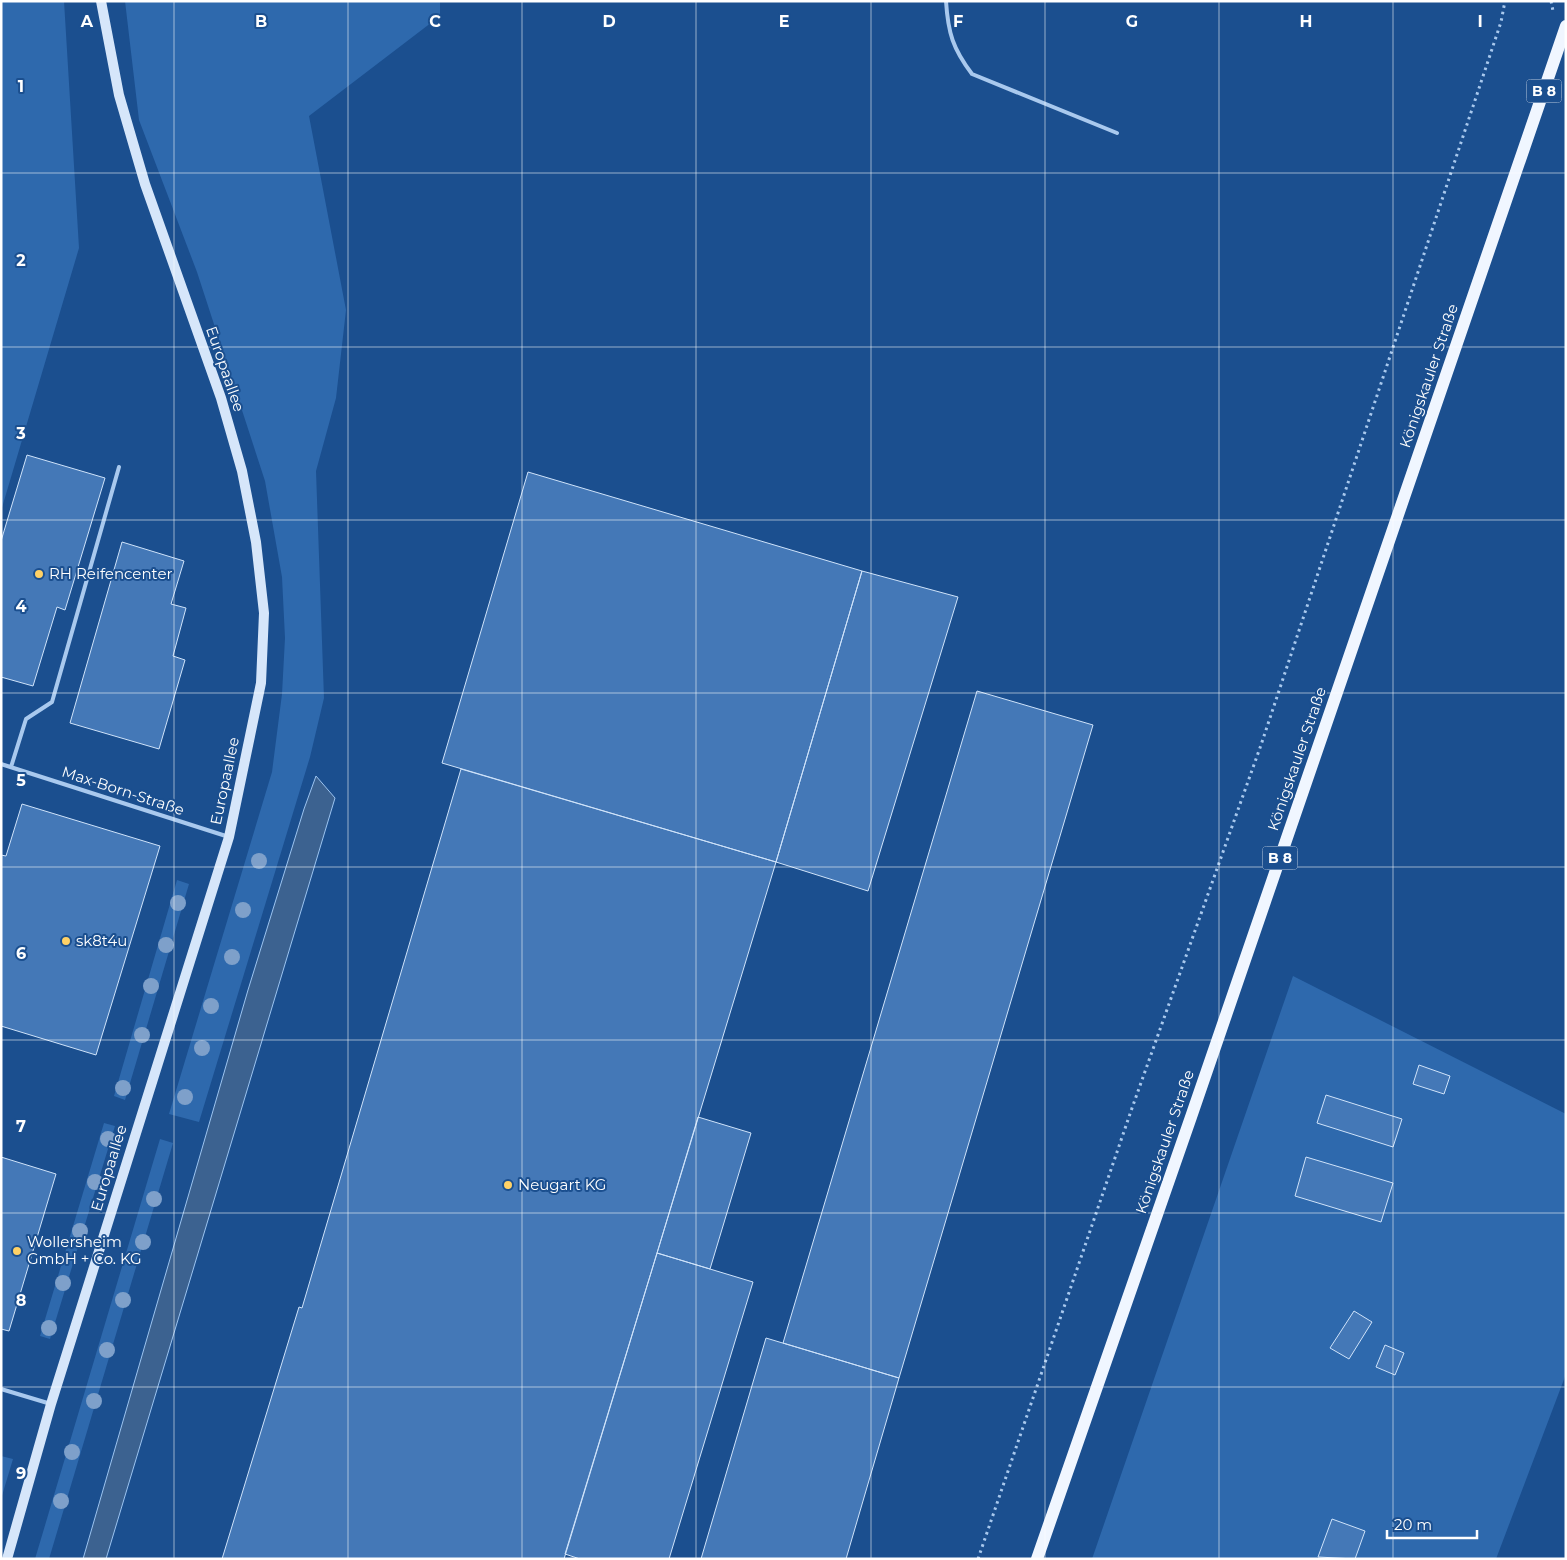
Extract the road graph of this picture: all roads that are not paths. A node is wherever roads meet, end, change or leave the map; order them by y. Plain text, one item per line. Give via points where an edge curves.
1 (101, 1) edge
2 (946, 1) edge
3 (1566, 26) edge
4 (1117, 133) dead end
5 (119, 467) dead end
6 (1, 764) edge
7 (11, 767) junction
8 (229, 838) junction
9 (1, 1389) edge
10 (51, 1404) junction
11 (7, 1559) edge
12 (1037, 1559) edge

1 - 8 main road, Europaallee via 119,95 145,184 221,398 242,471 256,542 264,613 261,683
2 - 4 lane via 947,27 957,53 972,74
3 - 12 main road, Königskauler Straße / B 8
5 - 7 lane via 52,702 26,719
6 - 7 lane, Max-Born-Straße
7 - 8 lane, Max-Born-Straße
8 - 10 main road, Europaallee
9 - 10 lane
10 - 11 main road, Europaallee

